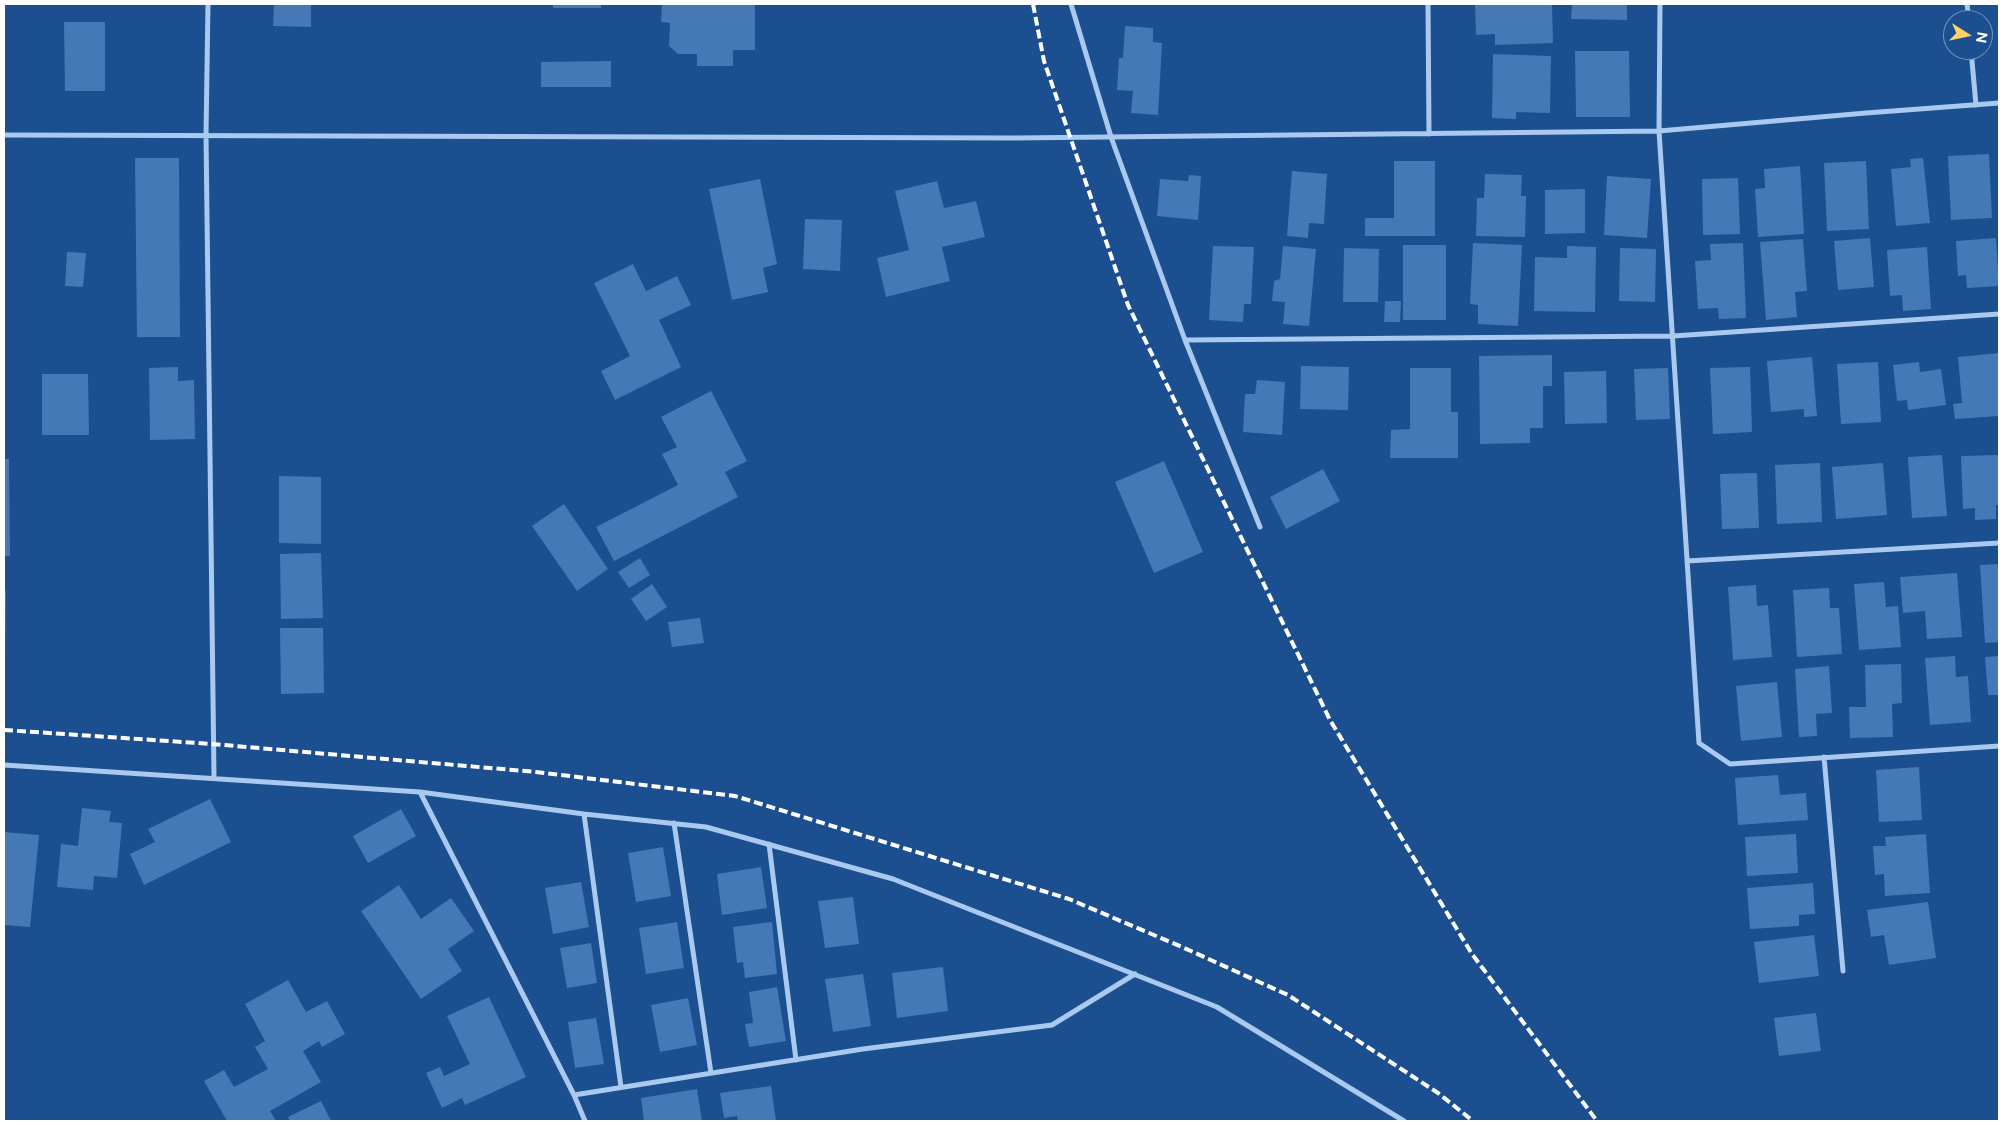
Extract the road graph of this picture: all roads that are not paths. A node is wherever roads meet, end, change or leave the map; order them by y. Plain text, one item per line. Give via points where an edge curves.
1 (208, 4) edge
2 (1071, 4) edge
3 (1428, 4) edge
4 (1660, 4) edge
5 (1972, 60) edge
6 (1999, 103) edge
7 (1976, 105) junction
8 (1660, 131) junction
9 (1429, 134) junction
10 (4, 135) edge
11 (206, 135) junction
12 (1111, 137) junction
13 (1999, 314) edge
14 (1673, 336) junction
15 (1185, 340) junction
16 (1260, 527) dead end
17 (1999, 543) edge
18 (1687, 561) junction
19 (1999, 746) edge
20 (1824, 757) junction
21 (4, 765) edge
22 (214, 777) junction
23 (420, 792) junction
24 (584, 814) junction
25 (674, 823) junction
26 (768, 844) junction
27 (1843, 971) dead end
28 (1135, 974) junction
29 (796, 1060) junction
30 (711, 1073) junction
31 (621, 1087) junction
32 (574, 1095) junction
33 (585, 1121) edge
34 (1404, 1121) edge

1 - 11 street
2 - 12 street
3 - 9 street
4 - 8 street
5 - 7 street
6 - 7 street
7 - 8 street
8 - 9 street
8 - 14 street
9 - 12 street
10 - 11 street
11 - 12 street
11 - 22 street
12 - 15 street
13 - 14 street
14 - 15 street
14 - 18 street
15 - 16 street
17 - 18 street
18 - 20 street via 1699,743 1730,764
19 - 20 street
20 - 27 street
21 - 22 street
22 - 23 street
23 - 24 street
23 - 32 street
24 - 25 street
24 - 31 street
25 - 26 street via 706,827
25 - 30 street
26 - 28 street via 892,879
26 - 29 street
28 - 29 street via 1052,1025
28 - 34 street via 1217,1007
29 - 30 street
30 - 31 street
31 - 32 street
32 - 33 street

